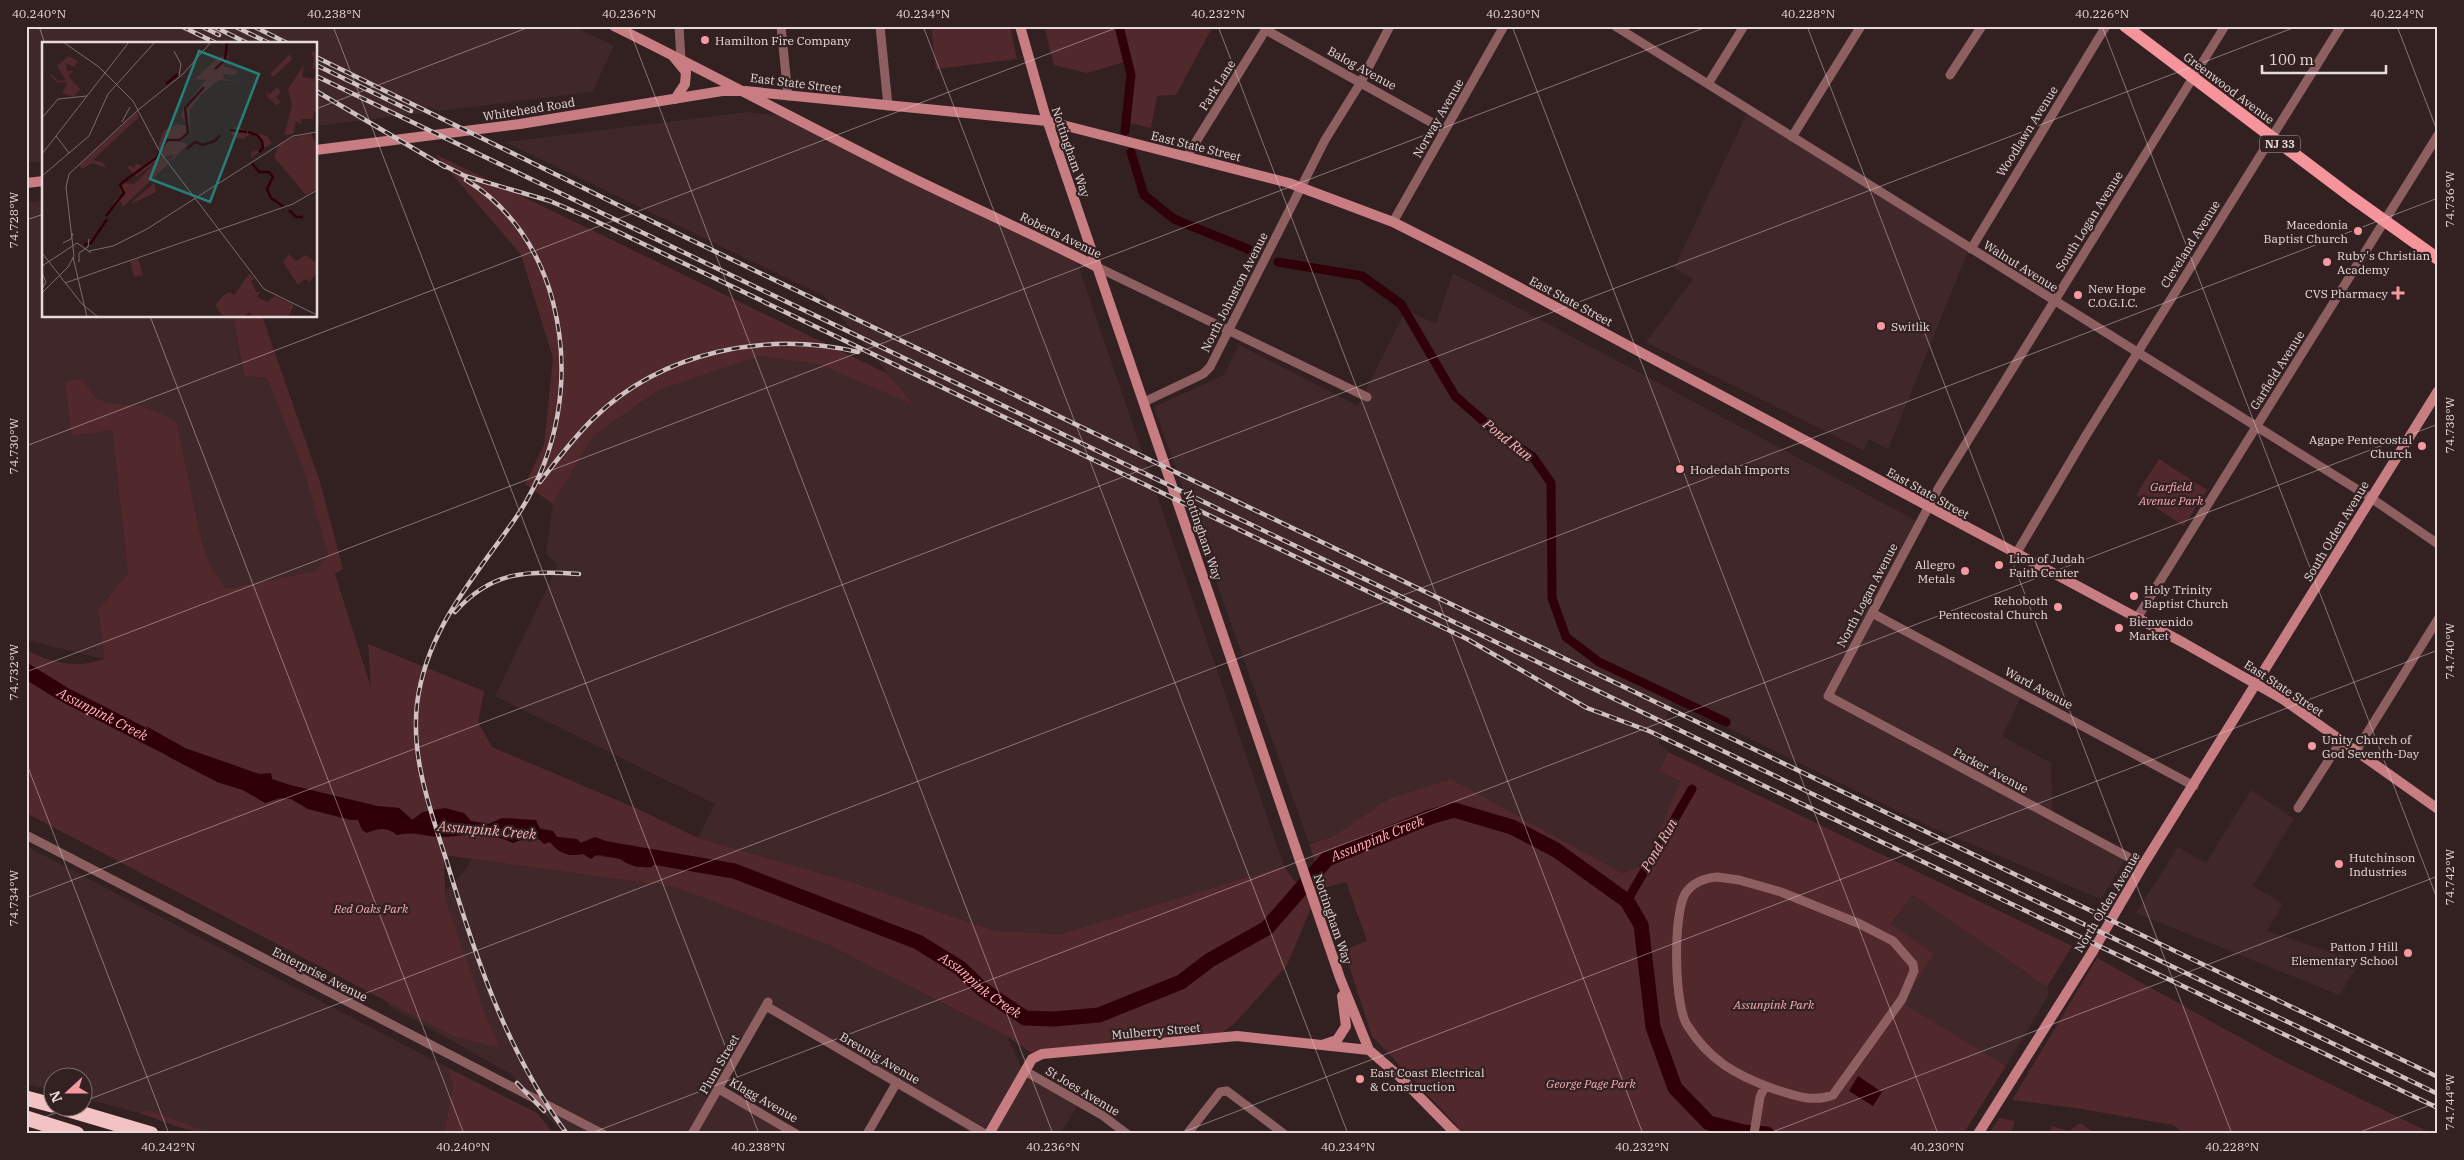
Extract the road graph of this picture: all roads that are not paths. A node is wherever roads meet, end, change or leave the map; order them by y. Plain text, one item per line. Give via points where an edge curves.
1 (614, 26) edge
2 (679, 26) edge
3 (781, 26) edge
4 (880, 26) edge
5 (1020, 26) edge
6 (1390, 26) edge
7 (1504, 26) edge
8 (1744, 26) edge
9 (1861, 26) edge
10 (1982, 26) edge
11 (2106, 26) edge
12 (2125, 26) edge
13 (2225, 26) edge
14 (2341, 26) edge
15 (1267, 28) edge
16 (1621, 28) edge
17 (670, 54) junction
18 (681, 58) junction
19 (1950, 75) dead end
20 (2193, 78) junction
21 (1361, 82) junction
22 (1708, 84) junction
23 (745, 92) junction
24 (788, 96) junction
25 (675, 99) junction
26 (888, 106) junction
27 (1047, 121) junction
28 (1445, 130) junction
29 (2438, 135) edge
30 (1792, 137) junction
31 (2272, 138) junction
32 (318, 150) edge
33 (1187, 156) junction
34 (42, 181) edge
35 (26, 183) edge
36 (1301, 187) junction
37 (2384, 221) junction
38 (1393, 222) junction
39 (1970, 249) junction
40 (2438, 259) edge
41 (1097, 267) junction
42 (2054, 301) junction
43 (1230, 329) junction
44 (2138, 354) junction
45 (2438, 391) edge
46 (1368, 396) dead end
47 (1144, 402) junction
48 (2256, 427) junction
49 (2371, 498) junction
50 (1928, 506) junction
51 (2438, 544) edge
52 (2016, 554) junction
53 (1872, 613) junction
54 (2137, 618) junction
55 (2438, 619) edge
56 (2257, 683) junction
57 (1828, 696) joint
58 (2341, 741) junction
59 (2356, 751) junction
60 (2194, 786) junction
61 (2298, 808) dead end
62 (2438, 809) edge
63 (26, 835) edge
64 (2144, 865) junction
65 (1340, 978) junction
66 (767, 1004) joint
67 (1319, 1046) junction
68 (1369, 1050) junction
69 (1025, 1071) junction
70 (897, 1082) junction
71 (1765, 1086) junction
72 (719, 1088) junction
73 (26, 1098) edge
74 (42, 1102) edge
75 (92, 1117) edge
76 (26, 1118) edge
77 (77, 1134) edge
78 (151, 1134) edge
79 (603, 1134) edge
80 (692, 1134) edge
81 (796, 1134) edge
82 (867, 1134) edge
83 (987, 1134) edge
84 (1128, 1134) edge
85 (1187, 1134) edge
86 (1284, 1134) edge
87 (1456, 1134) edge
88 (1754, 1134) edge
89 (1978, 1134) edge

1 - 17 street, East State Street
2 - 18 street
3 - 24 street
4 - 26 street
5 - 27 street, Nottingham Way
6 - 21 street, North Johnston Avenue
7 - 28 street, Norway Avenue
8 - 22 street
9 - 30 street
10 - 19 street
11 - 39 street, Woodlawn Avenue
12 - 20 main road, Greenwood Avenue / NJ 33
13 - 20 street, South Logan Avenue
14 - 31 street, Cleveland Avenue
15 - 21 street, Balog Avenue
15 - 33 street, Park Lane
16 - 22 street, Walnut Avenue
17 - 18 street, East State Street
17 - 25 street via 686,72 685,84
18 - 23 street, East State Street
20 - 31 main road, Greenwood Avenue / NJ 33
20 - 42 street, South Logan Avenue
21 - 28 street, Balog Avenue
21 - 36 street, North Johnston Avenue
22 - 30 street, Walnut Avenue
23 - 24 street, East State Street
23 - 25 street, Whitehead Road via 722,91
23 - 41 street, Roberts Avenue via 896,170
24 - 26 street, East State Street
25 - 32 street, Whitehead Road via 520,124
26 - 27 street, East State Street
27 - 33 street, East State Street
27 - 41 street, Nottingham Way
28 - 38 street, Norway Avenue
29 - 37 street, Garfield Avenue
30 - 39 street, Walnut Avenue
31 - 37 main road, Greenwood Avenue / NJ 33
31 - 44 street, Cleveland Avenue
33 - 36 street, East State Street
34 - 35 street
36 - 38 street, East State Street
36 - 43 street, North Johnston Avenue
37 - 40 main road, Greenwood Avenue / NJ 33
37 - 48 street, Garfield Avenue
38 - 50 street, East State Street
39 - 42 street, Walnut Avenue
41 - 43 street, Roberts Avenue
41 - 47 street, Nottingham Way
42 - 44 street, Walnut Avenue
42 - 50 street, South Logan Avenue
43 - 46 street, Roberts Avenue
43 - 47 street, North Johnston Avenue via 1203,374
44 - 48 street, Walnut Avenue
44 - 52 street, Cleveland Avenue
45 - 49 street, South Olden Avenue
47 - 65 street, Nottingham Way
48 - 49 street, Walnut Avenue
48 - 54 street, Garfield Avenue
49 - 51 street, Walnut Avenue
49 - 56 street, South Olden Avenue
50 - 52 street, East State Street
50 - 53 street, North Logan Avenue
52 - 54 street, East State Street
53 - 57 street, North Logan Avenue
53 - 60 street, Ward Avenue
54 - 56 street, East State Street
55 - 59 street
56 - 58 street, East State Street
56 - 60 street, North Olden Avenue
57 - 64 street, Parker Avenue
58 - 59 street, East State Street
58 - 61 street
59 - 62 street, East State Street
60 - 64 street, North Olden Avenue
63 - 79 street, Enterprise Avenue
64 - 89 street, North Olden Avenue via 2094,951
65 - 67 street via 1346,1026 1337,1040
65 - 68 street, Nottingham Way
66 - 70 street, Breunig Avenue
66 - 72 street, Plum Street
67 - 68 street, Mulberry Street
67 - 69 street, Mulberry Street via 1237,1036 1201,1039 1042,1054 1032,1060
68 - 87 street
69 - 83 street, Mulberry Street
69 - 84 street, St Joes Avenue via 1102,1115
70 - 82 street
70 - 83 street, Breunig Avenue
71 - 71 street via 1713,1058 1682,1014 1677,968 1681,903 1689,888 1705,879 1724,878 1767,887 1860,924 1893,941 1914,968 1902,999 1833,1095 1814,1099
71 - 88 street
72 - 80 street, Plum Street
72 - 81 street, Klagg Avenue
73 - 74 highway
75 - 78 highway
76 - 77 highway
85 - 86 street via 1220,1092 1231,1093

